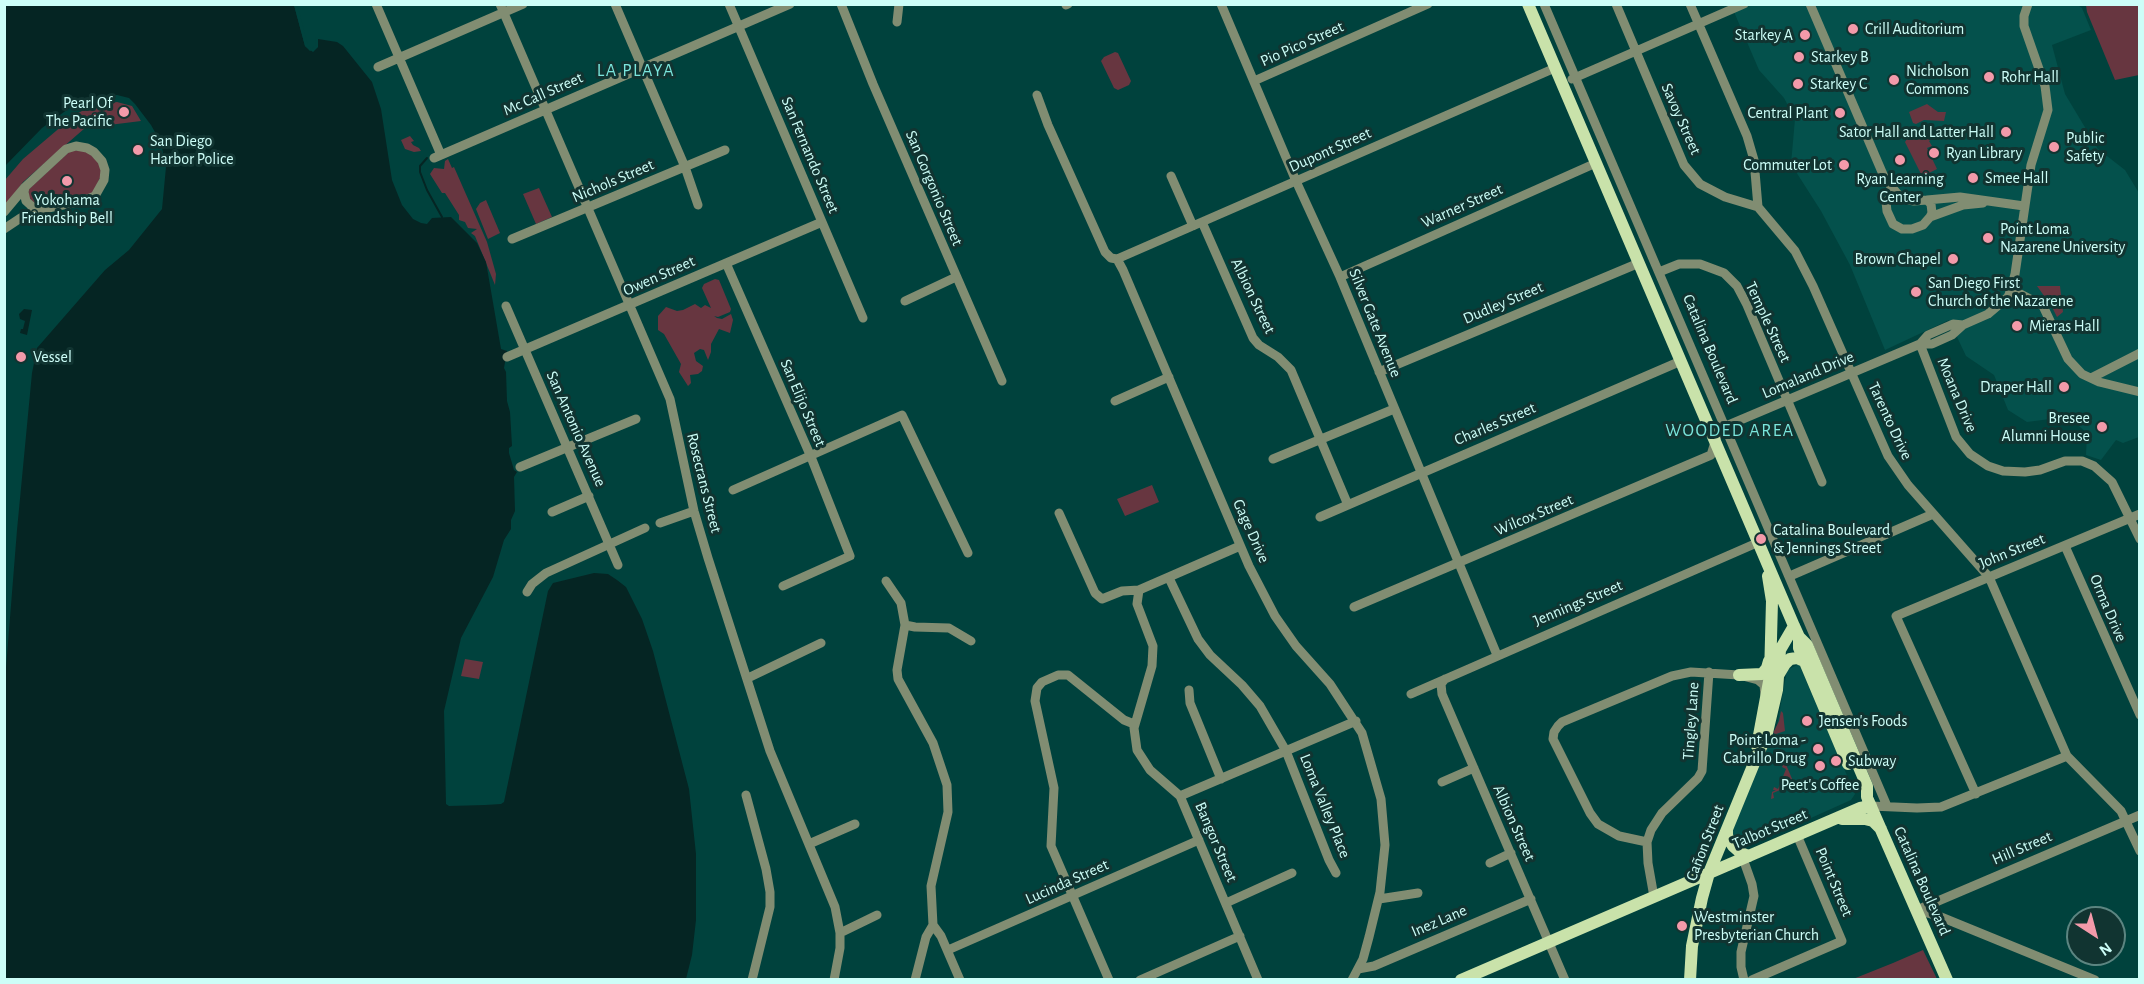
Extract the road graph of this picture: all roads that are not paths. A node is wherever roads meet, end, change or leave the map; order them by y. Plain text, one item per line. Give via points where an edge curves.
1 (376, 4) edge
2 (523, 4) edge
3 (615, 4) edge
4 (729, 4) edge
5 (790, 4) edge
6 (841, 4) edge
7 (898, 4) edge
8 (1221, 4) edge
9 (1428, 4) edge
10 (1528, 4) edge
11 (1544, 4) edge
12 (1616, 4) edge
13 (1690, 4) edge
14 (1810, 4) edge
15 (2028, 4) edge
16 (1740, 6) edge
17 (502, 9) edge
18 (897, 22) dead end
19 (1698, 24) junction
20 (739, 27) junction
21 (1635, 52) junction
22 (398, 58) junction
23 (378, 68) dead end
24 (642, 68) junction
25 (1555, 68) junction
26 (1576, 78) junction
27 (1254, 81) junction
28 (1562, 84) junction
29 (1037, 95) dead end
30 (545, 110) junction
31 (725, 150) dead end
32 (1596, 163) junction
33 (685, 167) junction
34 (1171, 176) dead end
35 (1885, 179) junction
36 (1296, 181) junction
37 (25, 187) junction
38 (1901, 198) junction
39 (1927, 200) junction
40 (1886, 202) junction
41 (1991, 202) junction
42 (698, 205) dead end
43 (2024, 206) junction
44 (1758, 207) junction
45 (588, 208) junction
46 (36, 210) junction
47 (4, 212) edge
48 (1930, 217) junction
49 (822, 222) junction
50 (1202, 222) junction
51 (1192, 226) junction
52 (4, 230) edge
53 (512, 239) dead end
54 (1118, 259) junction
55 (1639, 262) junction
56 (726, 263) junction
57 (1659, 272) junction
58 (956, 277) junction
59 (1340, 277) junction
60 (2011, 289) junction
61 (905, 301) dead end
62 (630, 305) junction
63 (506, 306) dead end
64 (863, 318) dead end
65 (1920, 344) junction
66 (524, 350) junction
67 (2139, 353) edge
68 (507, 357) dead end
69 (1681, 360) junction
70 (1380, 372) junction
71 (1851, 373) junction
72 (1169, 377) junction
73 (2091, 378) junction
74 (1002, 381) dead end
75 (2139, 392) edge
76 (1115, 400) dead end
77 (1787, 400) junction
78 (1394, 409) junction
79 (636, 418) dead end
80 (1726, 426) junction
81 (1321, 439) junction
82 (1715, 440) junction
83 (567, 447) junction
84 (811, 457) junction
85 (1273, 459) dead end
86 (520, 467) dead end
87 (1421, 472) junction
88 (1822, 482) dead end
89 (733, 490) dead end
90 (589, 496) junction
91 (1348, 505) junction
92 (694, 511) junction
93 (552, 512) dead end
94 (1059, 513) dead end
95 (1933, 514) junction
96 (2135, 516) edge
97 (1320, 517) dead end
98 (660, 523) dead end
99 (645, 528) dead end
100 (2139, 539) edge
101 (1759, 542) junction
102 (608, 544) junction
103 (1240, 546) junction
104 (2064, 546) junction
105 (968, 554) dead end
106 (1766, 560) junction
107 (1459, 563) junction
108 (618, 565) dead end
109 (1790, 576) junction
110 (1989, 577) junction
111 (1169, 578) junction
112 (886, 581) dead end
113 (783, 586) dead end
114 (1139, 590) junction
115 (527, 592) dead end
116 (1354, 607) dead end
117 (905, 625) junction
118 (1796, 631) junction
119 (971, 641) dead end
120 (821, 643) dead end
121 (1770, 654) junction
122 (1497, 655) junction
123 (1804, 661) junction
124 (1709, 672) junction
125 (1739, 675) junction
126 (1779, 675) junction
127 (748, 678) junction
128 (1446, 678) junction
129 (1189, 690) dead end
130 (1411, 694) dead end
131 (1766, 700) junction
132 (2139, 715) edge
133 (1356, 721) junction
134 (1134, 724) junction
135 (1286, 751) junction
136 (1756, 756) junction
137 (2067, 756) junction
138 (1474, 768) junction
139 (1221, 779) junction
140 (1442, 782) dead end
141 (1976, 794) junction
142 (746, 795) dead end
143 (1180, 796) junction
144 (1869, 801) junction
145 (1887, 806) junction
146 (2139, 815) edge
147 (1831, 821) junction
148 (2127, 821) junction
149 (855, 824) dead end
150 (1881, 829) junction
151 (1727, 830) junction
152 (1797, 835) junction
153 (1199, 840) junction
154 (1647, 842) junction
155 (809, 844) junction
156 (2139, 850) edge
157 (1511, 853) junction
158 (1744, 856) junction
159 (1490, 863) dead end
160 (1292, 873) dead end
161 (1336, 873) dead end
162 (1709, 873) junction
163 (1418, 893) dead end
164 (1072, 896) junction
165 (1654, 897) junction
166 (1378, 899) junction
167 (1531, 899) junction
168 (1226, 903) junction
169 (1917, 910) junction
170 (877, 915) dead end
171 (933, 925) junction
172 (840, 933) junction
173 (1240, 936) junction
174 (1549, 941) junction
175 (948, 950) junction
176 (1358, 969) junction
177 (1464, 979) edge
178 (752, 980) edge
179 (834, 980) edge
180 (915, 980) edge
181 (960, 980) edge
182 (1109, 980) edge
183 (1140, 980) edge
184 (1258, 980) edge
185 (1352, 980) edge
186 (1565, 980) edge
187 (1690, 980) edge
188 (1744, 980) edge
189 (1752, 980) edge
190 (1947, 980) edge
191 (2095, 980) edge

1 - 22 street
2 - 17 street
3 - 24 street
4 - 20 street, San Fernando Street
5 - 20 street, Mc Call Street
6 - 58 street, San Gorgonio Street
7 - 18 street
8 - 27 street, Silver Gate Avenue
9 - 27 street, Pio Pico Street
10 - 25 main road, Catalina Boulevard
11 - 26 street, Catalina Boulevard
12 - 21 street, Savoy Street
13 - 19 street
14 - 35 street
15 - 43 street, Lomaland Drive via 2024,26 2045,86 2048,110 2031,165
16 - 19 street
17 - 22 street
17 - 30 street, Rosecrans Street
19 - 21 street
19 - 44 street via 1747,136 1754,160
20 - 24 street, Mc Call Street
20 - 49 street, San Fernando Street
21 - 26 street
21 - 44 street, Savoy Street via 1684,165 1700,184
22 - 23 street
22 - 30 street, Mc Call Street via 437,157
24 - 30 street, Mc Call Street
24 - 33 street
25 - 28 main road, Catalina Boulevard
25 - 36 street, Dupont Street
26 - 28 street
26 - 57 street, Catalina Boulevard
27 - 36 street, Silver Gate Avenue
28 - 32 main road, Catalina Boulevard
29 - 54 street, Gage Drive via 1105,252
30 - 45 street, Rosecrans Street
31 - 33 street, Nichols Street
32 - 55 main road, Catalina Boulevard
32 - 59 street, Warner Street
33 - 42 street
33 - 45 street, Nichols Street
34 - 51 street
35 - 38 street
35 - 40 street
36 - 50 street, Dupont Street
36 - 59 street, Silver Gate Avenue
37 - 46 street via 25,198
37 - 46 street via 70,147 89,148 102,161 104,180 95,196
37 - 47 street
38 - 39 street
38 - 40 street
39 - 41 street via 1960,196
39 - 48 street via 1931,204
40 - 48 street via 1893,224 1902,229 1923,225
41 - 43 street
41 - 48 street via 1963,205
43 - 60 street, Lomaland Drive
44 - 71 street, Tarento Drive via 1795,251
45 - 53 street, Nichols Street
45 - 62 street, Rosecrans Street
46 - 52 street
49 - 56 street, Owen Street
49 - 64 street, San Fernando Street
50 - 51 street, Dupont Street
50 - 81 street, Albion Street via 1253,338 1291,370
51 - 54 street, Dupont Street
54 - 72 street, Gage Drive
55 - 69 main road, Catalina Boulevard
55 - 70 street, Dudley Street
56 - 62 street, Owen Street
56 - 84 street, San Elijo Street
57 - 77 street, Temple Street via 1695,263 1715,268 1730,278 1743,297
57 - 80 street, Catalina Boulevard
58 - 61 street
58 - 74 street, San Gorgonio Street
59 - 70 street, Silver Gate Avenue
60 - 65 street, Lomaland Drive via 2008,297 1988,314 1932,344
60 - 73 street via 2043,306 2068,359
62 - 66 street, Owen Street
62 - 92 street, Rosecrans Street via 670,399
63 - 66 street, San Antonio Avenue
65 - 71 street, Lomaland Drive
65 - 96 street, Moana Drive via 1956,437 1970,454 2003,471 2025,472 2065,461 2082,461 2112,482
66 - 68 street, Owen Street
66 - 83 street, San Antonio Avenue
67 - 73 street
69 - 82 main road, Catalina Boulevard
69 - 87 street, Charles Street
70 - 78 street, Silver Gate Avenue
71 - 77 street, Lomaland Drive
71 - 95 street, Tarento Drive via 1893,466
72 - 76 street
72 - 103 street, Gage Drive
73 - 75 street
77 - 80 street, Lomaland Drive
77 - 88 street, Temple Street
78 - 81 street
78 - 87 street, Silver Gate Avenue
79 - 83 street
80 - 82 street, Lomaland Drive via 1719,429
80 - 109 street, Catalina Boulevard
81 - 85 street
81 - 91 street, Albion Street
82 - 101 main road, Catalina Boulevard
82 - 107 street, Wilcox Street via 1711,455
83 - 86 street
83 - 90 street, San Antonio Avenue
84 - 89 street
84 - 105 street via 902,415
84 - 113 street, San Elijo Street via 850,556
87 - 91 street, Charles Street
87 - 107 street, Silver Gate Avenue
90 - 93 street
90 - 102 street, San Antonio Avenue
91 - 97 street, Charles Street
92 - 98 street
92 - 127 street, Rosecrans Street
94 - 114 street via 1099,598
95 - 109 street
95 - 110 street, Tarento Drive
96 - 100 street, Moana Drive
96 - 104 street, John Street
99 - 102 street
101 - 106 main road, Catalina Boulevard
101 - 122 street, Jennings Street
102 - 108 street, San Antonio Avenue
102 - 115 street via 546,573
103 - 111 street
103 - 133 street, Gage Drive via 1275,616
104 - 110 street, John Street
104 - 132 street, Orma Drive
106 - 118 main road, Catalina Boulevard
106 - 121 main road, Cañon Street via 1772,601
107 - 116 street, Wilcox Street
107 - 122 street, Silver Gate Avenue
109 - 145 street, Catalina Boulevard
110 - 137 street, Tarento Drive
110 - 141 street, John Street via 1896,616
111 - 114 street
111 - 135 street, Loma Valley Place via 1198,639 1260,706
112 - 117 street via 901,603
114 - 134 street, Bangor Street via 1137,604 1153,646 1152,666
117 - 119 street via 949,628
117 - 171 street via 898,680 933,743 947,785 948,812 931,886
118 - 123 main road, Catalina Boulevard
118 - 126 main road, Cañon Street via 1780,650
118 - 144 main road, Catalina Boulevard via 1819,672 1867,786
120 - 127 street
121 - 125 main road via 1762,674
121 - 131 main road, Cañon Street
122 - 128 street, Jennings Street
123 - 126 main road via 1790,659
123 - 144 main road, Catalina Boulevard via 1859,789
124 - 125 street
124 - 154 street, Tingley Lane via 1702,771 1662,813
124 - 154 street via 1672,676 1562,722 1554,732 1553,739 1598,824 1619,836
125 - 131 street via 1761,682
126 - 136 main road, Cañon Street via 1772,720
127 - 155 street, Rosecrans Street via 770,751
128 - 130 street, Jennings Street
128 - 138 street, Albion Street via 1441,684 1442,694
129 - 139 street via 1190,703
131 - 136 main road, Cañon Street
133 - 135 street
133 - 166 street, Gage Drive via 1383,809 1385,845
134 - 143 street, Bangor Street via 1137,750 1144,763
134 - 164 street via 1068,675 1058,675 1037,688 1035,700 1054,788 1051,846
135 - 139 street
135 - 161 street, Loma Valley Place
136 - 151 main road, Cañon Street
137 - 141 street, Talbot Street
137 - 148 street, Tarento Drive
138 - 140 street
138 - 157 street, Albion Street
139 - 143 street
141 - 145 street, Talbot Street via 1941,807
142 - 178 street via 770,892 770,907
143 - 153 street, Bangor Street
144 - 145 street, Talbot Street
144 - 147 main road, Talbot Street
144 - 150 main road, Catalina Boulevard
146 - 148 street, Hill Street
147 - 150 main road via 1865,819
147 - 152 main road, Talbot Street
148 - 156 street, Tarento Drive
148 - 169 street, Hill Street
149 - 155 street
150 - 169 main road, Catalina Boulevard
151 - 158 main road via 1728,839
151 - 162 main road, Cañon Street
152 - 158 main road, Talbot Street
152 - 189 street, Point Street via 1842,941
153 - 164 street, Lucinda Street
153 - 168 street, Bangor Street
154 - 165 street
155 - 172 street, Rosecrans Street via 833,900
157 - 159 street
157 - 167 street, Albion Street
158 - 162 main road, Talbot Street
158 - 188 street via 1754,896 1741,952
160 - 168 street
162 - 165 main road, Talbot Street
162 - 187 main road, Cañon Street via 1695,924
163 - 166 street
164 - 175 street, Lucinda Street
164 - 182 street
165 - 174 main road, Talbot Street
166 - 176 street, Gage Drive
167 - 174 street, Albion Street
167 - 176 street, Inez Lane via 1374,966
168 - 173 street, Bangor Street
169 - 190 main road, Catalina Boulevard
169 - 191 street
170 - 172 street
171 - 175 street
171 - 180 street
172 - 179 street, Rosecrans Street
173 - 183 street
173 - 184 street, Bangor Street
174 - 177 main road, Talbot Street
174 - 186 street, Albion Street
175 - 181 street
176 - 185 street, Gage Drive

